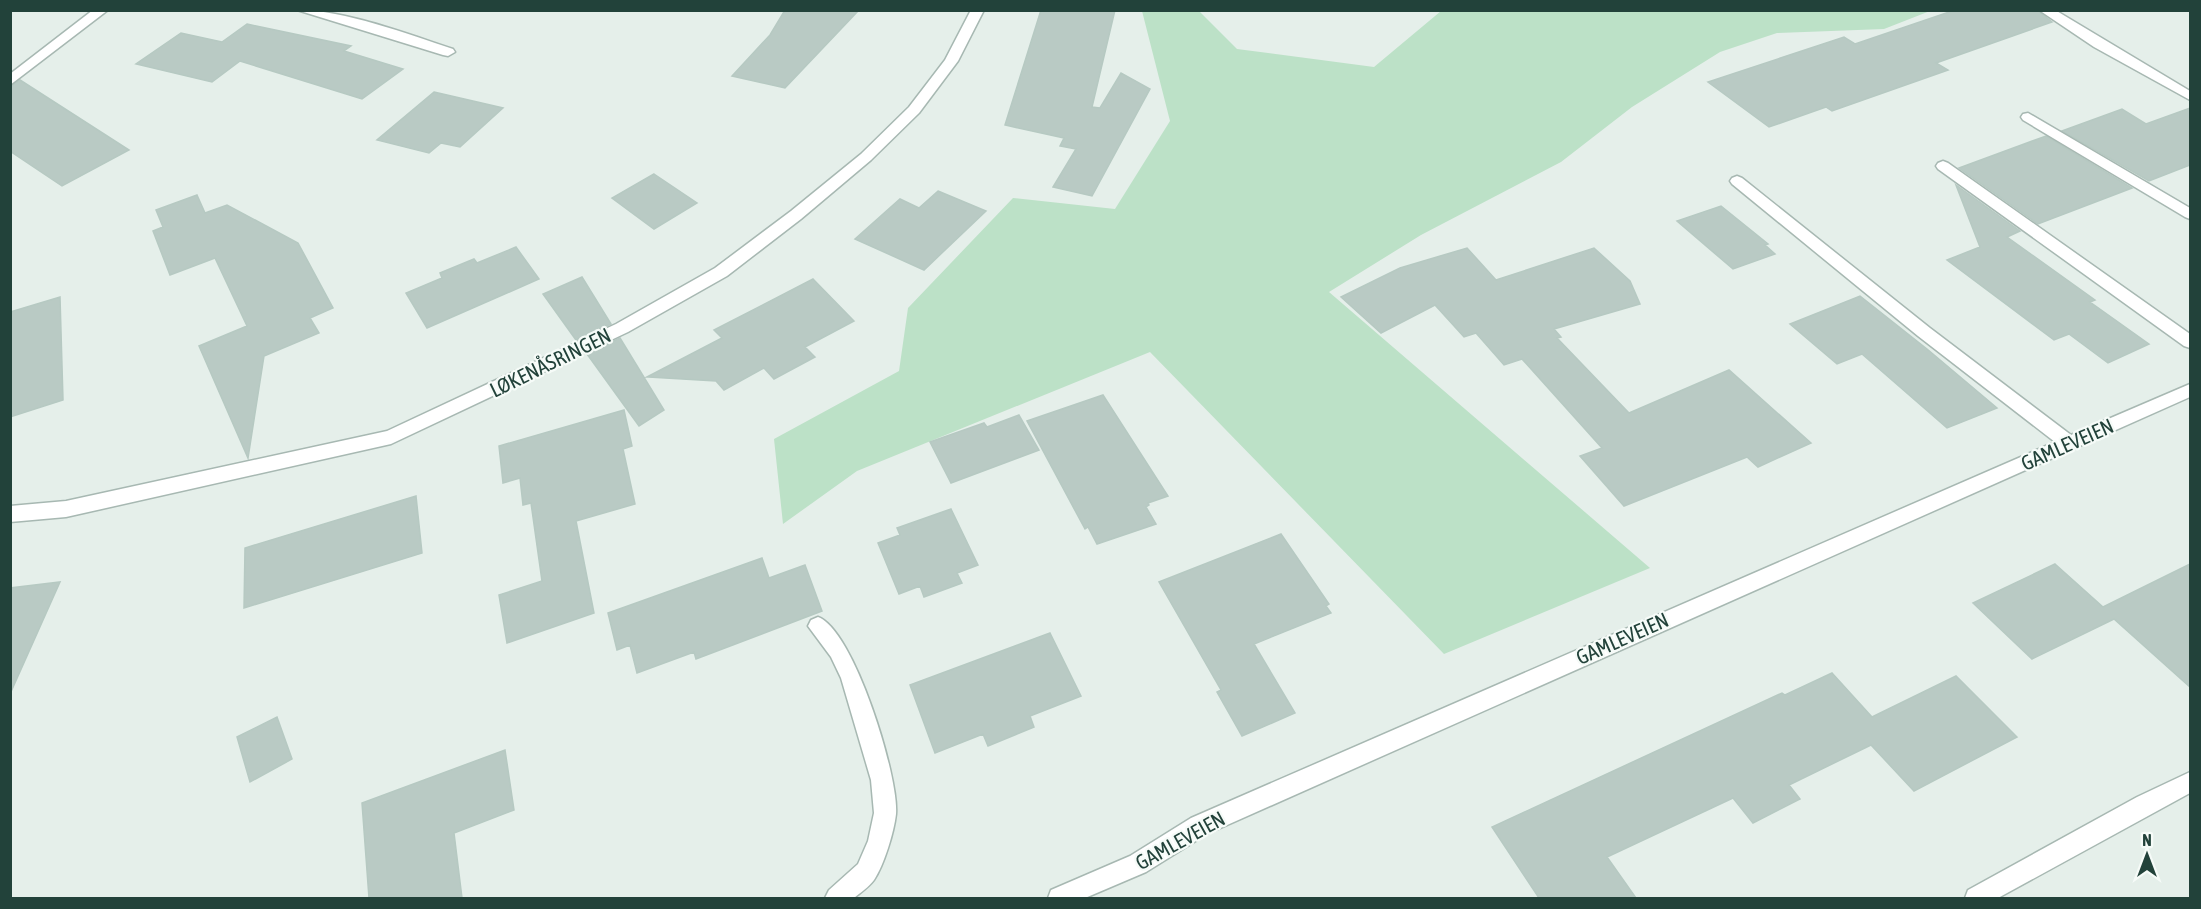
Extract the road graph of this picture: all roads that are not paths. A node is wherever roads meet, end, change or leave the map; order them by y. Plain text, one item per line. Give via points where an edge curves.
1 (102, 10) edge
2 (303, 10) edge
3 (978, 10) edge
4 (2045, 10) edge
5 (448, 52) dead end
6 (10, 81) edge
7 (2190, 96) edge
8 (2028, 117) dead end
9 (1943, 166) dead end
10 (1737, 181) dead end
11 (2190, 214) edge
12 (2190, 342) edge
13 (2190, 390) edge
14 (2069, 443) junction
15 (10, 514) edge
16 (818, 626) dead end
17 (2190, 782) edge
18 (837, 898) edge
19 (1059, 898) edge
20 (1976, 898) edge

1 - 6 street
2 - 5 street
3 - 15 street, LØKENÅSRINGEN via 951,61 914,110 866,157 721,272 622,328 392,437 66,509
4 - 7 street
8 - 11 street
9 - 12 street
10 - 14 street
13 - 14 street, GAMLEVEIEN
14 - 19 street, GAMLEVEIEN via 1199,826 1138,864
16 - 18 street via 838,651 851,677 882,780 885,813 866,872
17 - 20 street

